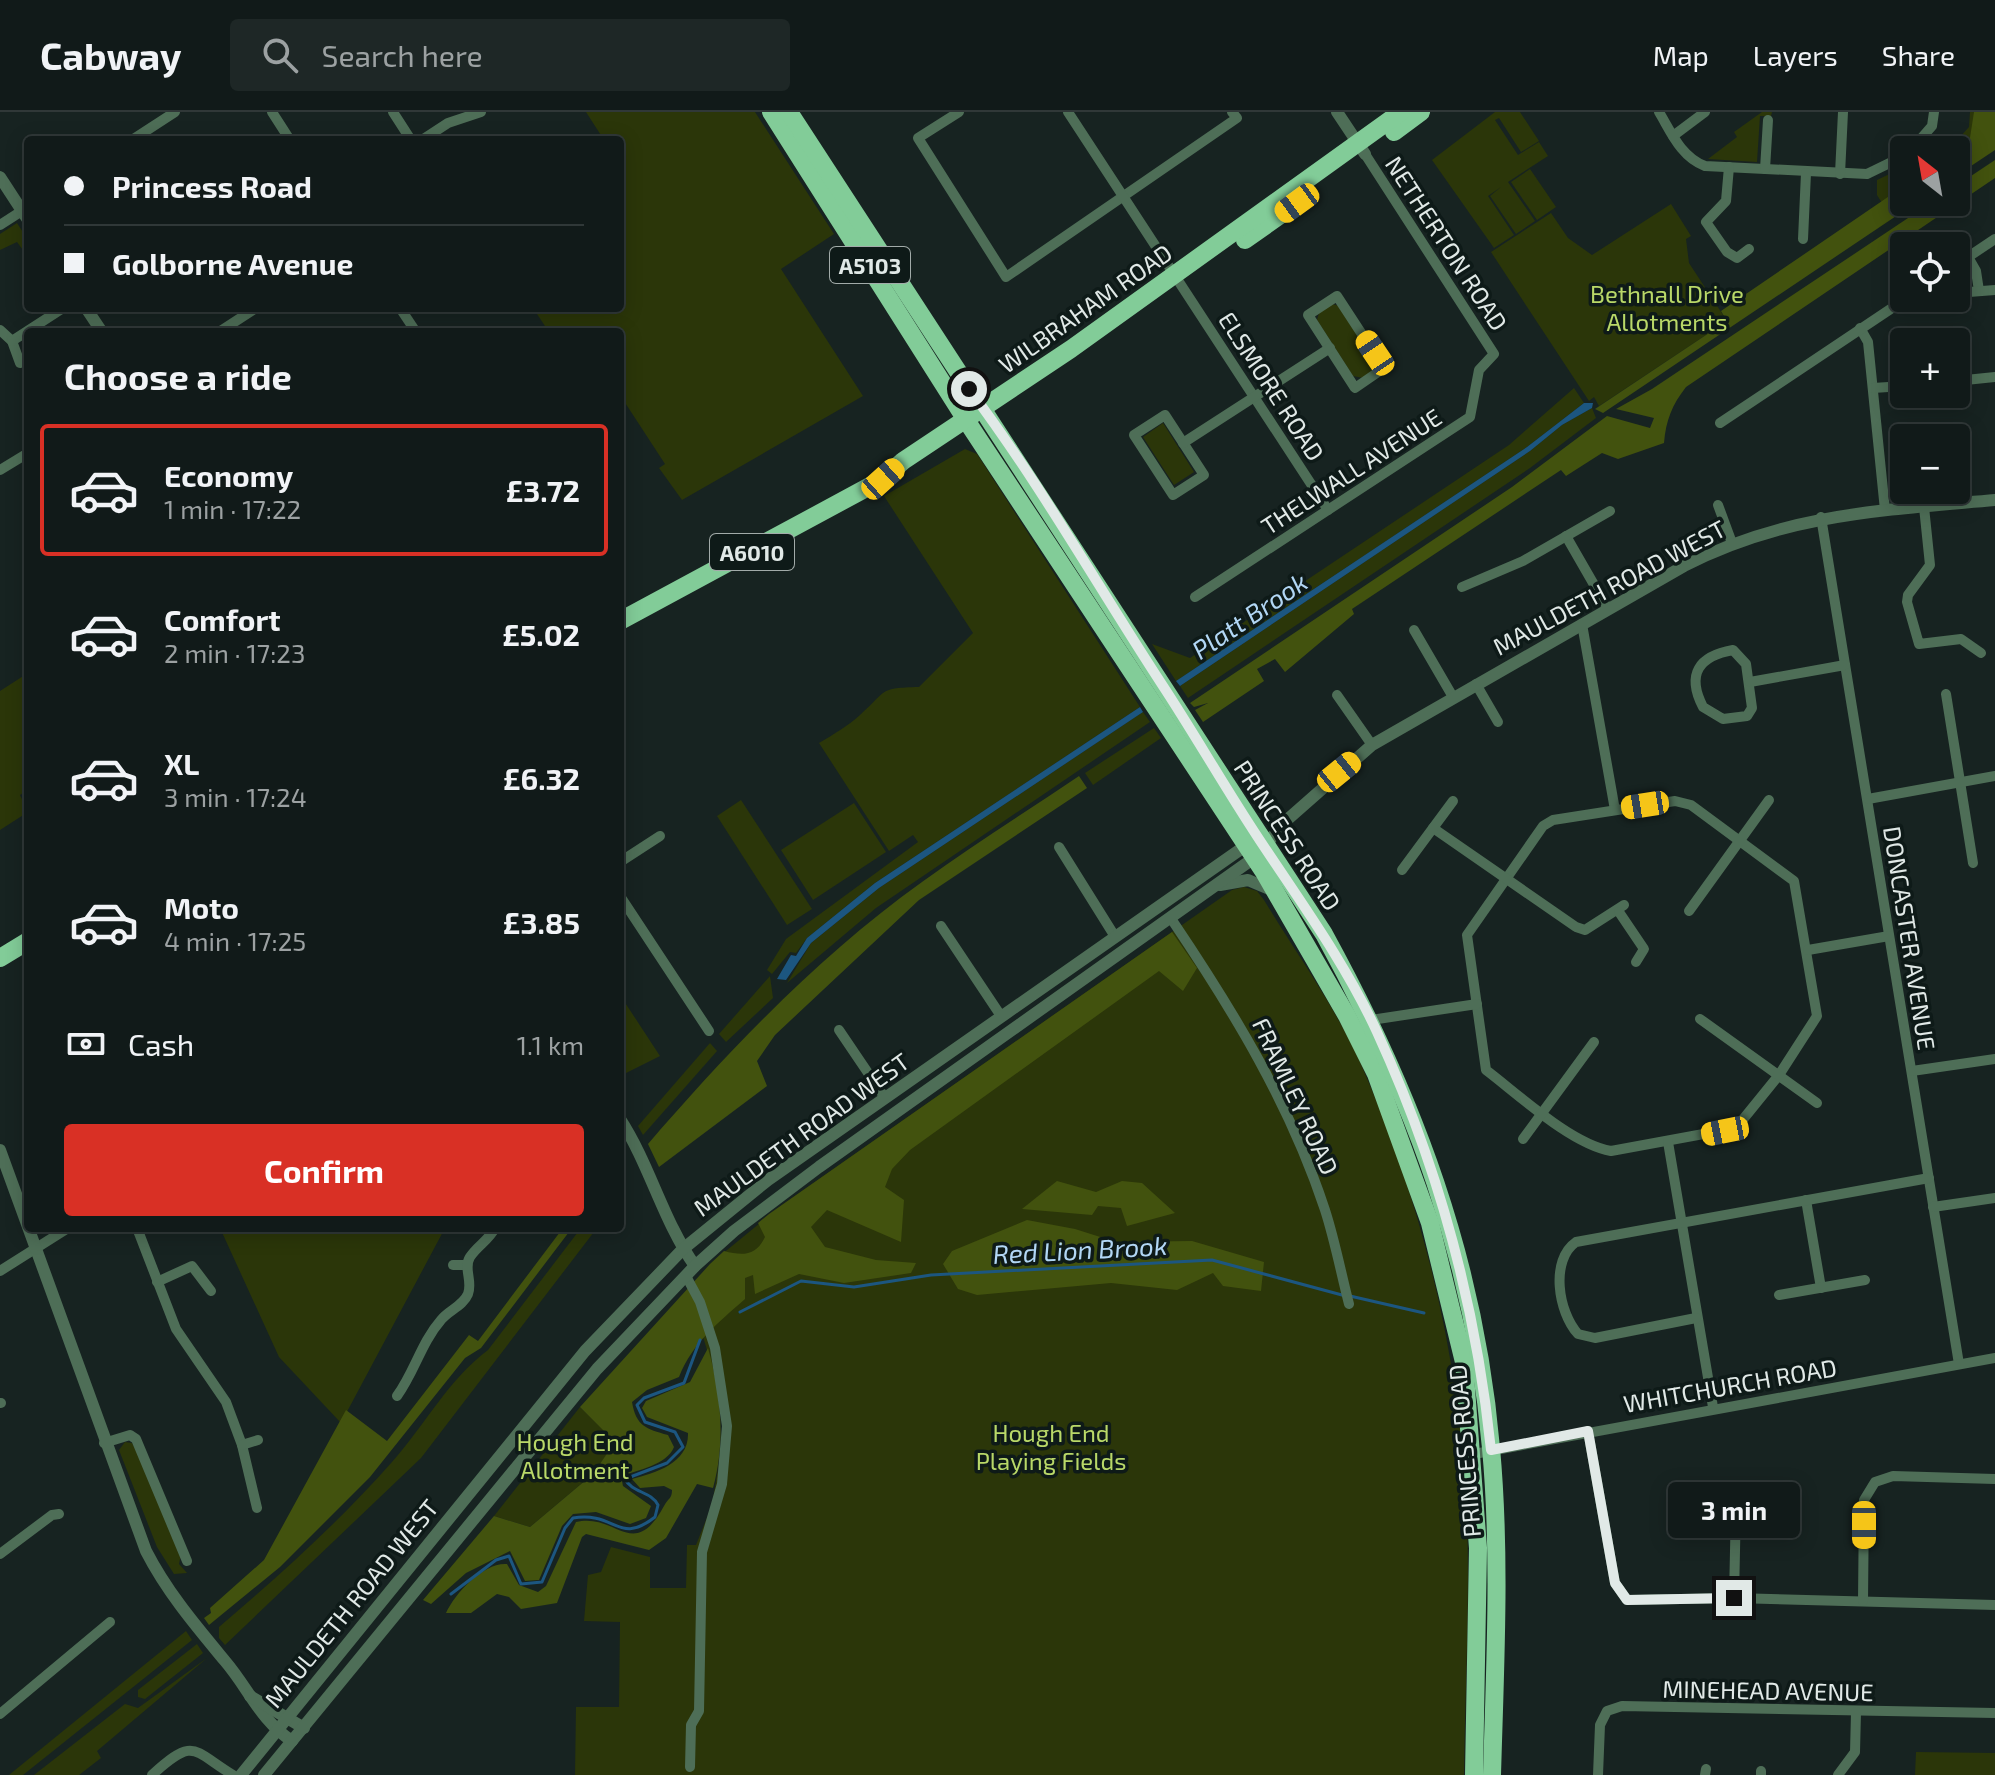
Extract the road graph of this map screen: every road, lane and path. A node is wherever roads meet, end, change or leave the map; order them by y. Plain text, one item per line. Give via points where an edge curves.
1 (175, 112) edge
2 (272, 112) edge
3 (393, 112) edge
4 (481, 112) edge
5 (771, 112) edge
6 (789, 112) edge
7 (959, 112) edge
8 (1068, 112) edge
9 (1232, 112) edge
10 (1337, 112) edge
11 (1401, 112) edge
12 (1421, 112) edge
13 (1659, 112) edge
14 (1705, 112) edge
15 (1843, 112) edge
16 (1934, 112) edge
17 (1768, 120) dead end
18 (138, 136) edge
19 (287, 136) edge
20 (408, 136) edge
21 (428, 136) edge
22 (1673, 136) junction
23 (1923, 136) edge
24 (1362, 149) junction
25 (1890, 163) edge
26 (1729, 167) junction
27 (1765, 169) junction
28 (1806, 173) junction
29 (1840, 174) junction
30 (0, 177) edge
31 (1123, 196) junction
32 (24, 210) edge
33 (24, 214) edge
34 (0, 225) edge
35 (1803, 239) dead end
36 (1995, 239) edge
37 (1749, 249) dead end
38 (1970, 256) edge
39 (1970, 260) edge
40 (1178, 280) junction
41 (1995, 290) edge
42 (1979, 291) junction
43 (1970, 292) edge
44 (1890, 309) edge
45 (57, 312) edge
46 (250, 312) edge
47 (32, 328) edge
48 (225, 328) edge
49 (1860, 328) junction
50 (0, 330) edge
51 (24, 333) edge
52 (12, 341) junction
53 (1330, 348) junction
54 (1494, 354) joint
55 (20, 363) dead end
56 (1995, 377) edge
57 (1970, 380) edge
58 (1890, 387) edge
59 (1873, 388) junction
60 (1255, 397) junction
61 (986, 414) junction
62 (1720, 423) dead end
63 (970, 425) junction
64 (1183, 443) junction
65 (24, 455) edge
66 (0, 470) edge
67 (1995, 500) edge
68 (1718, 505) dead end
69 (1924, 507) junction
70 (1328, 510) junction
71 (1885, 510) junction
72 (1610, 511) dead end
73 (1821, 517) junction
74 (1566, 536) junction
75 (1732, 543) junction
76 (1465, 579) dead end
77 (1195, 597) dead end
78 (1608, 609) junction
79 (624, 619) edge
80 (1582, 624) junction
81 (1414, 630) dead end
82 (1981, 653) dead end
83 (1845, 665) junction
84 (1750, 682) junction
85 (1476, 684) junction
86 (1153, 686) junction
87 (1946, 694) dead end
88 (1337, 695) dead end
89 (1453, 697) junction
90 (1498, 722) dead end
91 (1372, 745) junction
92 (1995, 776) edge
93 (1960, 785) junction
94 (1868, 799) junction
95 (1769, 800) dead end
96 (1453, 801) dead end
97 (1615, 810) junction
98 (1433, 828) junction
99 (660, 836) dead end
100 (1741, 839) junction
101 (1059, 847) dead end
102 (1256, 847) junction
103 (624, 859) edge
104 (1973, 863) dead end
105 (1402, 870) dead end
106 (1504, 878) junction
107 (1215, 886) junction
108 (1274, 891) junction
109 (624, 902) edge
110 (1689, 911) dead end
111 (1172, 920) dead end
112 (941, 926) dead end
113 (1114, 935) junction
114 (1889, 936) junction
115 (24, 943) edge
116 (1808, 950) junction
117 (1125, 951) junction
118 (0, 958) edge
119 (1636, 962) dead end
120 (1477, 1004) junction
121 (1001, 1016) junction
122 (1700, 1019) dead end
123 (1371, 1020) junction
124 (839, 1030) dead end
125 (709, 1031) dead end
126 (1594, 1042) dead end
127 (1995, 1059) edge
128 (1912, 1071) junction
129 (1779, 1075) junction
130 (885, 1098) junction
131 (1817, 1103) dead end
132 (1543, 1114) junction
133 (624, 1124) edge
134 (1523, 1139) dead end
135 (1668, 1142) junction
136 (0, 1150) edge
137 (1929, 1178) junction
138 (1995, 1198) edge
139 (1806, 1200) junction
140 (1933, 1207) junction
141 (24, 1217) edge
142 (1681, 1223) junction
143 (29, 1232) edge
144 (61, 1232) edge
145 (138, 1232) edge
146 (492, 1232) edge
147 (35, 1248) junction
148 (683, 1249) junction
149 (453, 1265) dead end
150 (467, 1265) junction
151 (0, 1271) edge
152 (690, 1271) junction
153 (1865, 1280) dead end
154 (157, 1282) junction
155 (1821, 1288) junction
156 (211, 1291) dead end
157 (1779, 1295) dead end
158 (1349, 1304) dead end
159 (1696, 1318) junction
160 (1995, 1358) edge
161 (1959, 1364) junction
162 (397, 1396) dead end
163 (1713, 1407) junction
164 (1588, 1431) junction
165 (258, 1440) dead end
166 (104, 1443) junction
167 (242, 1445) junction
168 (1482, 1452) junction
169 (1995, 1479) edge
170 (1688, 1503) dead end
171 (1736, 1504) junction
172 (1785, 1504) dead end
173 (257, 1508) dead end
174 (59, 1514) dead end
175 (0, 1554) edge
176 (187, 1561) dead end
177 (1734, 1598) junction
178 (1863, 1601) junction
179 (1995, 1605) edge
180 (110, 1622) dead end
181 (250, 1696) junction
182 (2, 1709) edge
183 (1856, 1712) junction
184 (1995, 1713) edge
185 (287, 1717) junction
186 (304, 1728) junction
187 (276, 1731) junction
188 (292, 1741) junction
189 (690, 1767) dead end
190 (152, 1775) edge
191 (233, 1775) edge
192 (241, 1775) edge
193 (264, 1775) edge
194 (1474, 1775) edge
195 (1492, 1775) edge
196 (1598, 1775) edge
197 (1838, 1775) edge

1 - 18 street
2 - 19 street
3 - 20 street
4 - 21 street
5 - 63 highway, PRINCESS ROAD / A5103
6 - 61 highway, PRINCESS ROAD / A5103
7 - 31 street via 918,138 1006,277
8 - 31 street, ELSMORE ROAD
9 - 31 street via 1237,118
10 - 24 street
11 - 24 highway, WILBRAHAM ROAD / A6010
12 - 24 highway, WILBRAHAM ROAD / A6010
13 - 22 street
14 - 22 street
15 - 29 street
16 - 23 street
17 - 27 street
22 - 26 street via 1693,162
24 - 40 highway, WILBRAHAM ROAD / A6010
24 - 54 street, NETHERTON ROAD
25 - 29 street via 1867,174
26 - 27 street
26 - 37 street via 1726,201 1706,222 1727,252 1737,258
27 - 28 street
28 - 29 street
28 - 35 street
30 - 32 street
31 - 40 street, ELSMORE ROAD
33 - 34 street
36 - 38 street
39 - 42 street
40 - 60 street, ELSMORE ROAD
40 - 61 highway, WILBRAHAM ROAD / A6010
41 - 42 street
42 - 43 street
44 - 49 street
45 - 47 street
46 - 48 street
49 - 59 street via 1868,342
49 - 62 street
50 - 52 street
51 - 52 street
52 - 55 street
53 - 53 street via 1308,315 1337,296 1384,368 1355,388
53 - 60 street
54 - 70 street, THELWALL AVENUE via 1479,370 1470,417
56 - 57 street
58 - 59 street
59 - 71 street
60 - 64 street
60 - 70 street, ELSMORE ROAD
61 - 63 highway, WILBRAHAM ROAD / A6010
61 - 86 highway, PRINCESS ROAD / A5103
63 - 79 highway, WILBRAHAM ROAD / A6010 via 903,461 883,479
63 - 86 highway, PRINCESS ROAD / A5103
64 - 64 street via 1204,475 1173,495 1134,435 1165,415
65 - 66 street
67 - 69 street, MAULDETH ROAD WEST
68 - 75 street
69 - 71 street, MAULDETH ROAD WEST
69 - 82 street via 1930,565 1908,595 1915,645 1961,639
70 - 77 street, THELWALL AVENUE
71 - 73 street, MAULDETH ROAD WEST
72 - 74 street
73 - 75 street, MAULDETH ROAD WEST
73 - 83 street, DONCASTER AVENUE
74 - 76 street via 1523,561
74 - 78 street
75 - 78 street, MAULDETH ROAD WEST
78 - 80 street, MAULDETH ROAD WEST
80 - 85 street, MAULDETH ROAD WEST
80 - 97 street
81 - 89 street
83 - 84 street
83 - 94 street, DONCASTER AVENUE
84 - 84 street via 1752,708 1747,716 1723,719 1703,707 1694,676 1707,657 1733,650 1746,664
85 - 89 street, MAULDETH ROAD WEST
85 - 90 street
86 - 102 highway, PRINCESS ROAD / A5103
87 - 93 street
88 - 91 street
89 - 91 street, MAULDETH ROAD WEST
91 - 102 street, MAULDETH ROAD WEST
92 - 93 street
93 - 94 street
93 - 104 street
94 - 114 street, DONCASTER AVENUE
95 - 100 street
96 - 98 street
97 - 100 street via 1685,802
97 - 106 street via 1543,826
98 - 105 street
98 - 106 street
99 - 103 street
100 - 110 street
100 - 116 street via 1794,881
101 - 113 street
102 - 107 street, MAULDETH ROAD WEST
102 - 108 highway, PRINCESS ROAD / A5103
102 - 113 street, MAULDETH ROAD WEST
102 - 123 highway, PRINCESS ROAD / A5103 via 1324,934
106 - 119 street via 1585,930 1622,908 1644,949
106 - 120 street via 1467,935
107 - 108 street via 1248,880
107 - 117 street, MAULDETH ROAD WEST
108 - 168 highway, PRINCESS ROAD / A5103 via 1358,1037 1417,1181
109 - 125 street
111 - 158 street, FRAMLEY ROAD via 1230,1006 1278,1096 1325,1209
112 - 121 street
113 - 117 street
113 - 121 street, MAULDETH ROAD WEST
114 - 116 street
114 - 128 street, DONCASTER AVENUE
115 - 118 highway
116 - 129 street via 1817,1016
117 - 152 street, MAULDETH ROAD WEST via 819,1167
120 - 123 street
120 - 132 street via 1486,1070
121 - 130 street, MAULDETH ROAD WEST
122 - 129 street
123 - 168 highway, PRINCESS ROAD / A5103 via 1419,1132 1447,1217 1474,1326
124 - 130 street
126 - 132 street
127 - 128 street
128 - 137 street, DONCASTER AVENUE
129 - 131 street
129 - 135 street via 1736,1128
130 - 148 street, MAULDETH ROAD WEST via 768,1180
132 - 134 street
132 - 135 street via 1598,1149
133 - 148 street
135 - 142 street
136 - 141 street
137 - 139 street
137 - 140 street, DONCASTER AVENUE
138 - 140 street
139 - 142 street
139 - 155 street
140 - 161 street, DONCASTER AVENUE
142 - 159 street
142 - 159 street via 1576,1242 1564,1251 1561,1279 1567,1315 1585,1337
143 - 147 street
144 - 147 street
145 - 154 street
146 - 150 street
147 - 151 street
147 - 166 street
148 - 152 street
148 - 185 street, MAULDETH ROAD WEST via 585,1351
149 - 150 street
150 - 162 street via 470,1290 421,1347 417,1365
152 - 186 street, MAULDETH ROAD WEST via 597,1369
152 - 189 street via 725,1397 727,1458 718,1506 703,1545 699,1711 691,1725
153 - 155 street
154 - 156 street via 192,1266
154 - 167 street via 176,1329 226,1402
155 - 157 street
159 - 163 street
160 - 161 street, WHITCHURCH ROAD
161 - 163 street, WHITCHURCH ROAD
163 - 164 street, WHITCHURCH ROAD
164 - 168 street, WHITCHURCH ROAD
164 - 177 street via 1615,1583 1623,1597
165 - 167 street
166 - 176 street via 130,1435 136,1439
166 - 181 street via 160,1578
167 - 173 street
168 - 194 highway, PRINCESS ROAD / A5103
168 - 195 highway, PRINCESS ROAD / A5103 via 1497,1554
169 - 178 street via 1893,1476 1875,1482 1864,1500
170 - 171 street
171 - 172 street
171 - 177 street
174 - 175 street
177 - 178 street
178 - 179 street
180 - 182 street
181 - 185 street
181 - 187 street
183 - 184 street, MINEHEAD AVENUE
183 - 196 street, MINEHEAD AVENUE via 1622,1706 1607,1711 1600,1725
183 - 197 street via 1855,1752
185 - 186 street
185 - 187 street, MAULDETH ROAD WEST
186 - 188 street, MAULDETH ROAD WEST
187 - 188 street
187 - 192 street, MAULDETH ROAD WEST
188 - 193 street, MAULDETH ROAD WEST
190 - 191 street via 173,1756 191,1750 208,1755

